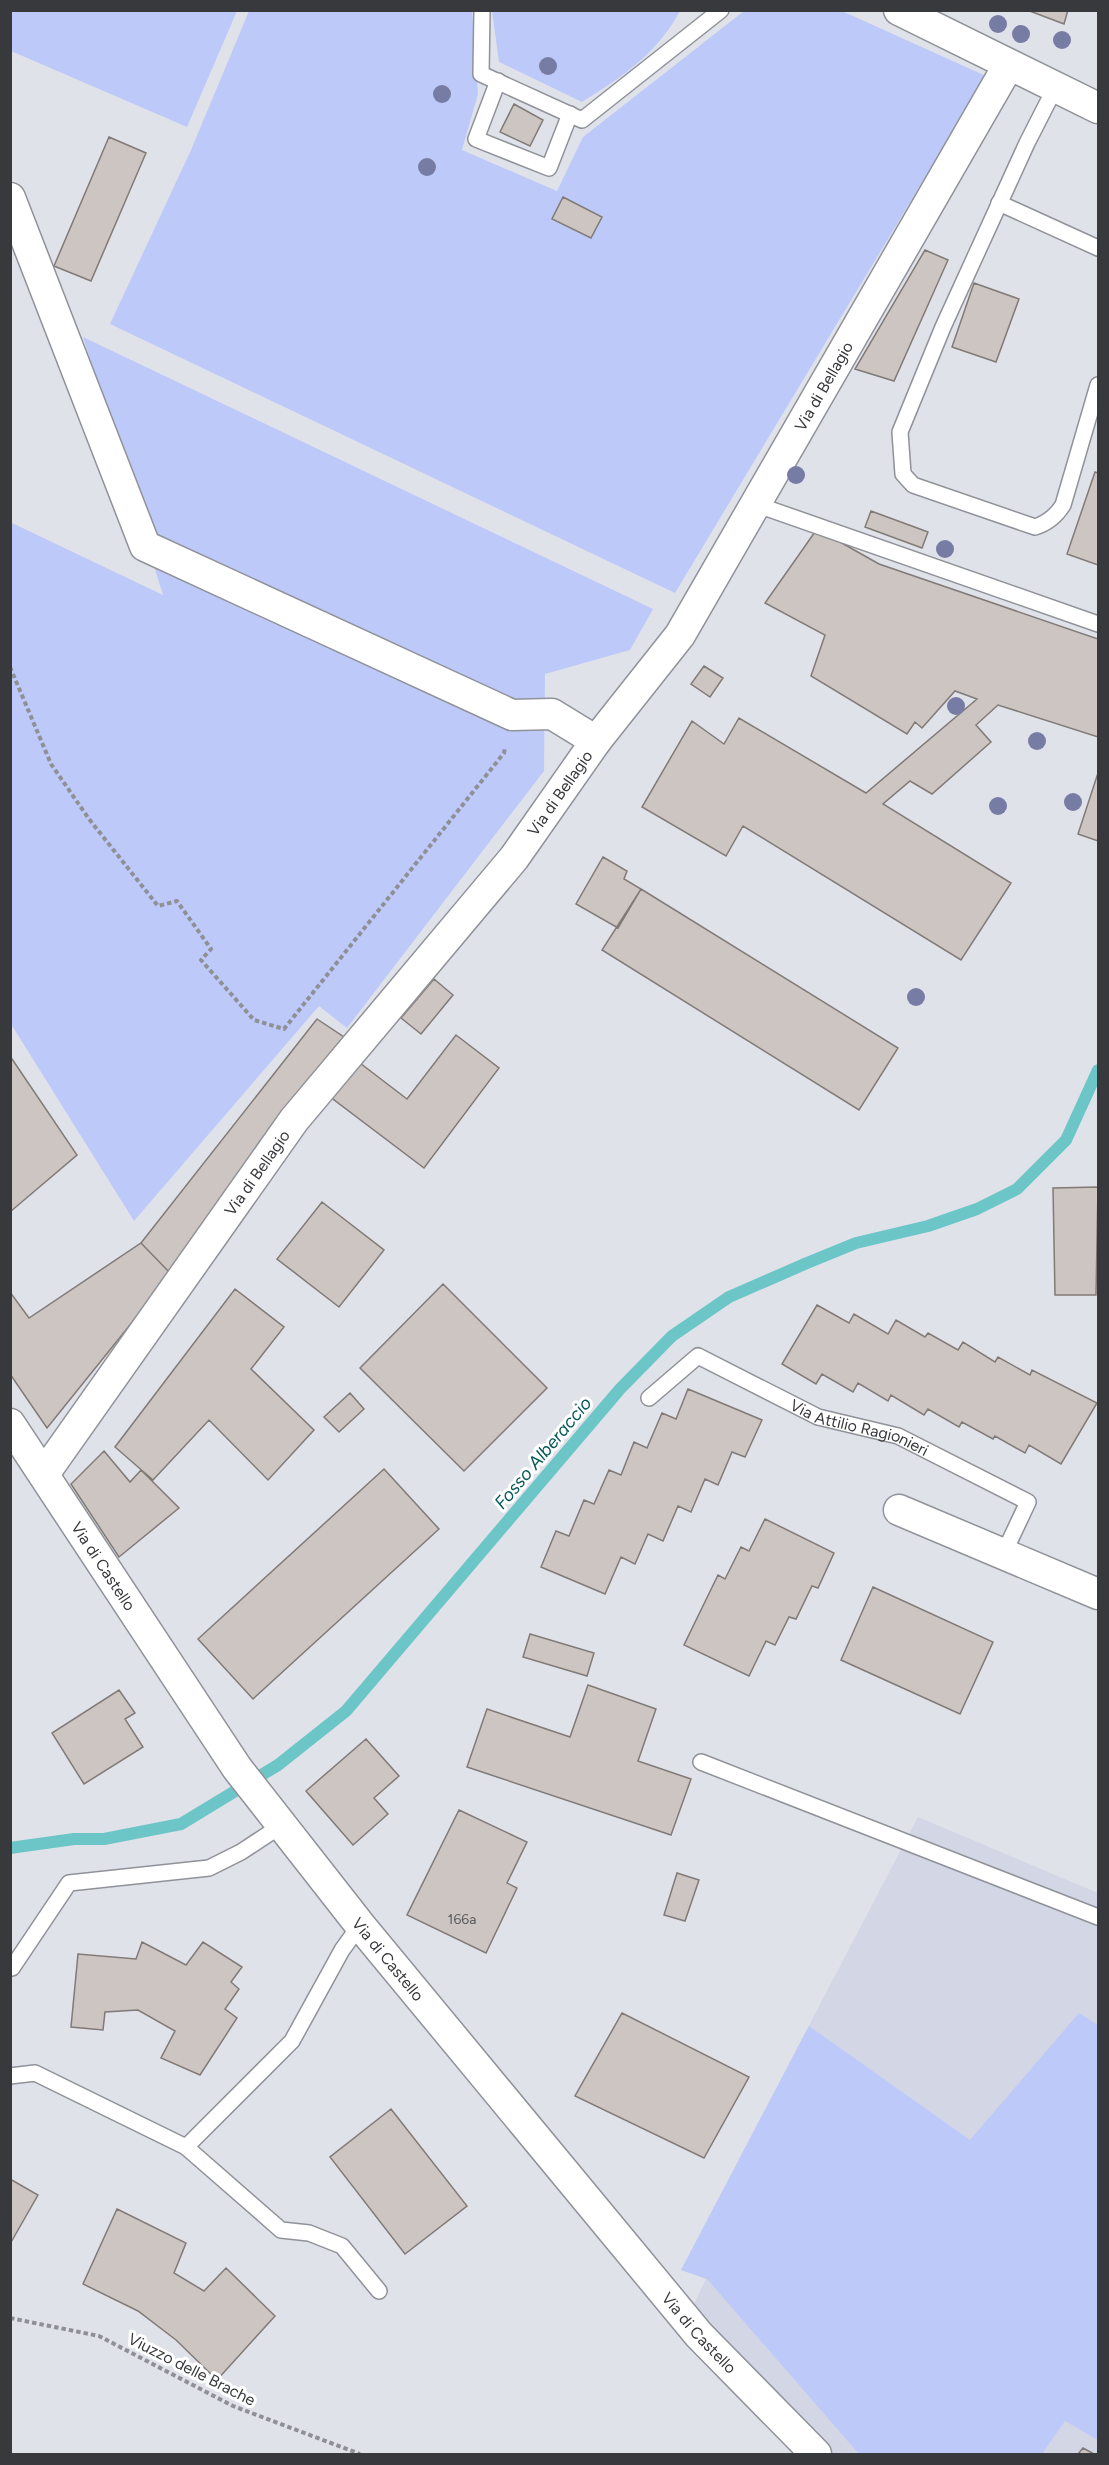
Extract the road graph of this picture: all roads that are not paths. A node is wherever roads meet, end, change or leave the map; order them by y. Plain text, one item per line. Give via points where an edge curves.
1 (482, 10) edge
2 (721, 10) edge
3 (899, 10) edge
4 (1008, 66) junction
5 (498, 81) junction
6 (1054, 88) junction
7 (1098, 108) edge
8 (570, 114) junction
9 (10, 198) edge
10 (999, 203) junction
11 (1098, 248) edge
12 (1098, 385) edge
13 (755, 504) junction
14 (1098, 624) edge
15 (596, 741) junction
16 (649, 1398) dead end
17 (10, 1424) edge
18 (44, 1474) junction
19 (899, 1509) dead end
20 (1004, 1553) junction
21 (1098, 1594) edge
22 (701, 1762) dead end
23 (282, 1825) junction
24 (1098, 1917) edge
25 (360, 1925) junction
26 (12, 1968) edge
27 (10, 2076) edge
28 (186, 2147) junction
29 (379, 2291) dead end
30 (816, 2454) edge

1 - 5 lane via 481,74
2 - 8 lane via 582,120
3 - 4 street
4 - 6 street
4 - 13 street, Via di Bellagio
5 - 8 lane
5 - 8 lane via 476,140 549,168
6 - 7 street
6 - 10 lane
9 - 15 street via 145,546 512,715 552,714
10 - 11 lane
10 - 12 lane via 900,432 903,474 913,485 1035,526 1045,523 1064,505
13 - 14 lane
13 - 15 street, Via di Bellagio via 680,635
15 - 18 street, Via di Bellagio via 514,858 294,1120
16 - 20 lane, Via Attilio Ragionieri via 698,1356 818,1418 898,1436 1028,1502
17 - 18 street, Via di Castello
18 - 23 street, Via di Castello via 237,1768
19 - 20 street
20 - 21 street
22 - 24 lane
23 - 25 street, Via di Castello
23 - 26 lane via 209,1869 69,1883
25 - 28 lane via 292,2041
25 - 30 street, Via di Castello via 699,2335
27 - 28 lane via 34,2073
28 - 29 lane via 281,2230 309,2233 342,2246

